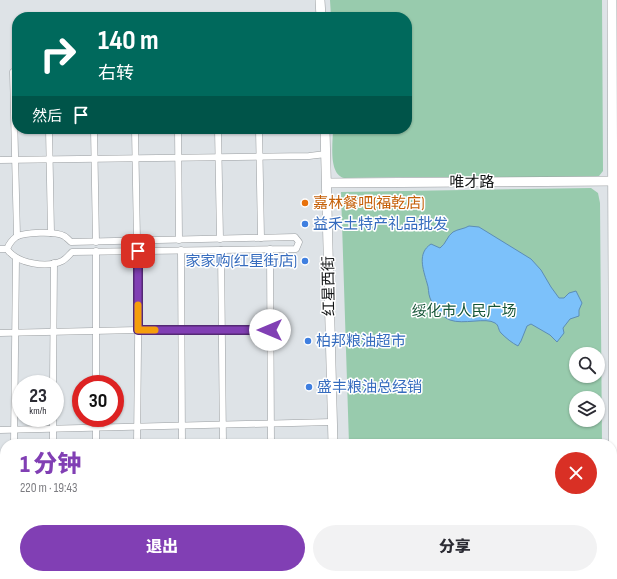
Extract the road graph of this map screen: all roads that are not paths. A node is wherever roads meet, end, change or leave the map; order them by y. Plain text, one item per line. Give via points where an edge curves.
1 (320, 0) edge
2 (612, 0) edge
3 (320, 12) edge
4 (14, 134) edge
5 (49, 134) edge
6 (94, 134) edge
7 (134, 134) edge
8 (178, 134) edge
9 (218, 134) edge
10 (259, 134) edge
11 (325, 134) edge
12 (326, 154) junction
13 (218, 156) junction
14 (259, 156) junction
15 (179, 157) junction
16 (135, 158) junction
17 (50, 159) junction
18 (95, 159) junction
19 (0, 160) edge
20 (15, 160) junction
21 (615, 181) edge
22 (327, 183) junction
23 (51, 233) junction
24 (17, 236) junction
25 (261, 238) junction
26 (220, 239) junction
27 (179, 240) junction
28 (137, 241) junction
29 (96, 242) junction
30 (3, 249) edge
31 (270, 249) junction
32 (181, 250) junction
33 (221, 250) junction
34 (138, 251) junction
35 (96, 252) junction
36 (16, 258) junction
37 (54, 263) junction
38 (138, 330) junction
39 (222, 330) junction
40 (270, 330) junction
41 (181, 331) junction
42 (53, 332) junction
43 (96, 332) junction
44 (0, 333) edge
45 (15, 333) junction
46 (53, 375) edge
47 (96, 375) edge
48 (332, 422) junction
49 (271, 424) junction
50 (223, 425) junction
51 (182, 426) junction
52 (138, 427) junction
53 (96, 428) junction
54 (53, 429) junction
55 (0, 430) edge
56 (14, 430) junction
57 (14, 439) edge
58 (54, 439) edge
59 (96, 439) edge
60 (138, 439) edge
61 (182, 439) edge
62 (224, 439) edge
63 (271, 439) edge
64 (333, 439) edge
65 (614, 439) edge

1 - 3 main road
2 - 21 main road
4 - 20 street
5 - 17 street
6 - 18 street
7 - 16 street
8 - 15 street
9 - 13 street
10 - 14 street
11 - 12 main road, 红星西街
12 - 14 street
12 - 22 main road, 红星西街
13 - 14 street
13 - 15 street
13 - 26 street
14 - 25 street
15 - 16 street
15 - 27 street
16 - 18 street
16 - 28 street
17 - 18 street
17 - 20 street
17 - 23 street
18 - 29 street
19 - 20 street
20 - 24 street
21 - 22 main road, 唯才路
21 - 65 main road
22 - 48 main road, 红星西街
23 - 24 street
23 - 29 street via 64,236 71,242
24 - 30 street
25 - 26 street
25 - 31 street via 295,237 299,242 296,248
26 - 27 street
27 - 28 street
28 - 29 street
30 - 36 street
31 - 33 street
31 - 40 street
32 - 33 street
32 - 34 street
32 - 41 street
33 - 39 street
34 - 35 street
34 - 38 street
35 - 37 street via 72,252 64,260
35 - 43 street
36 - 37 street via 45,265
36 - 45 street
37 - 42 street
38 - 41 street
38 - 43 street
38 - 52 street
39 - 40 street
39 - 41 street
39 - 50 street
40 - 49 street
41 - 51 street
42 - 43 street
42 - 45 street
42 - 46 street
43 - 47 street
44 - 45 street
45 - 56 street
48 - 49 street
48 - 64 main road, 红星西街
49 - 50 street
49 - 63 street
50 - 51 street
50 - 62 street
51 - 52 street
51 - 61 street
52 - 53 street
52 - 60 street
53 - 54 street
53 - 59 street
54 - 56 street
54 - 58 street
55 - 56 street
56 - 57 street

